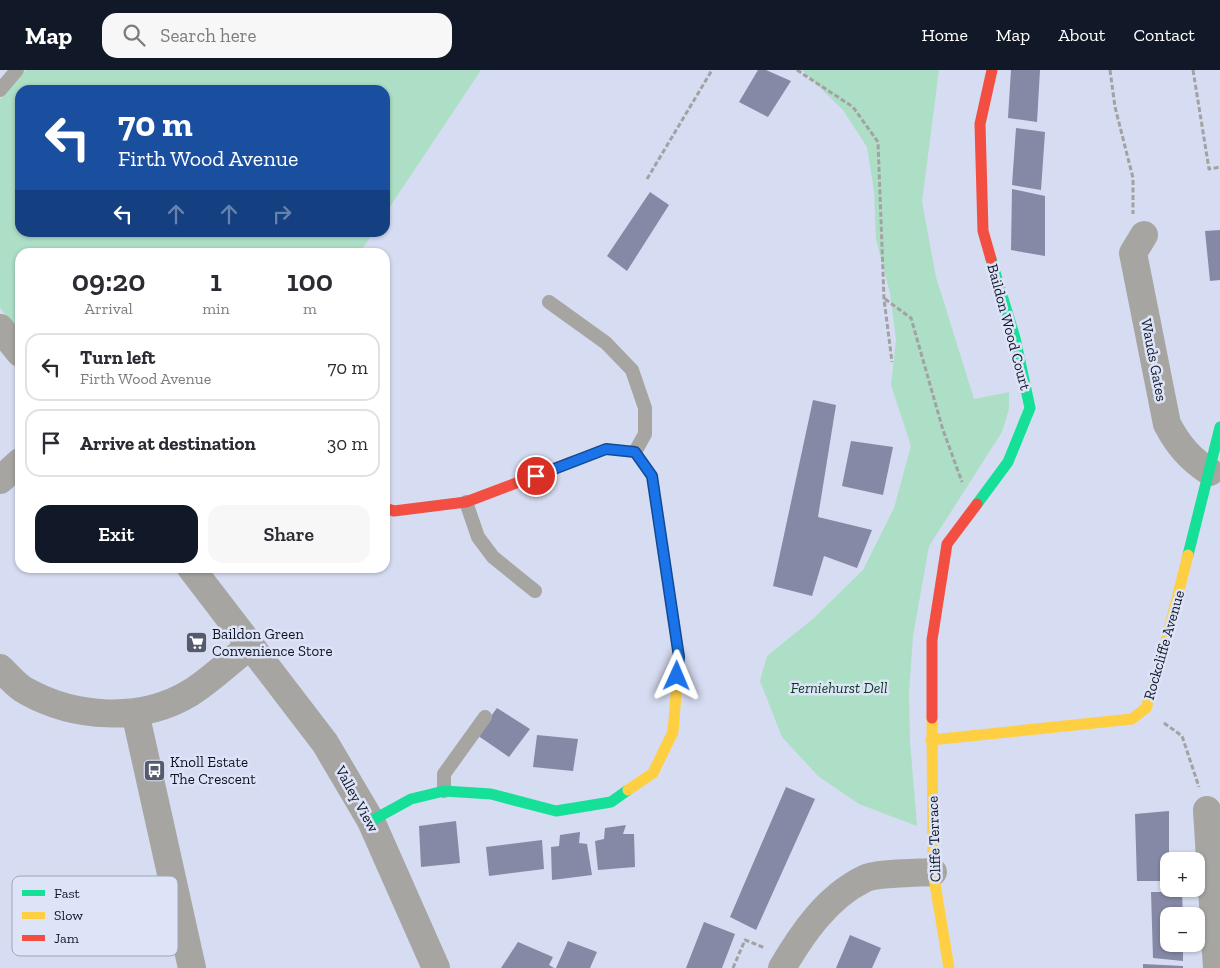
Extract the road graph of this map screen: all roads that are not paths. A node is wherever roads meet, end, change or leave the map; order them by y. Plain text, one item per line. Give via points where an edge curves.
1 (17, 70) edge
2 (992, 70) edge
3 (0, 90) edge
4 (1138, 244) road end
5 (550, 302) dead end
6 (0, 328) edge
7 (15, 347) edge
8 (1220, 427) edge
9 (635, 452) junction
10 (15, 466) edge
11 (1210, 472) junction
12 (0, 480) edge
13 (466, 502) junction
14 (390, 510) edge
15 (195, 573) edge
16 (535, 591) dead end
17 (250, 646) junction
18 (0, 668) edge
19 (135, 712) junction
20 (485, 716) dead end
21 (932, 740) junction
22 (444, 791) junction
23 (1207, 810) road end
24 (371, 821) junction
25 (932, 872) junction
26 (172, 876) edge
27 (178, 905) edge
28 (774, 958) edge
29 (192, 968) edge
30 (436, 968) edge
31 (949, 968) edge
32 (1217, 968) edge

1 - 3 lane
2 - 21 street, Baildon Wood Court via 980,124 983,231 1015,338 1030,408 1008,462 947,544 932,640
4 - 11 street, Wauds Gates via 1167,424 1193,461
5 - 9 lane via 606,343 632,370 644,408 645,434
6 - 7 street
8 - 11 street, Rockcliffe Avenue
9 - 13 street via 606,449
9 - 22 street via 652,476 679,657 673,732 653,773 611,802 556,811 491,794
10 - 12 street
11 - 21 street, Rockcliffe Avenue via 1158,674 1146,708 1132,720
13 - 14 street
13 - 16 lane via 478,537 493,558
15 - 17 street, Valley View
17 - 19 street via 190,693 160,708
17 - 24 street, Valley View via 325,743
18 - 19 street via 24,690 54,704 89,712
19 - 26 street
20 - 22 lane via 444,774
21 - 25 street, Cliffe Terrace
22 - 24 street via 411,799
23 - 32 street
24 - 30 street, Valley View
25 - 28 street via 865,878 827,905 793,948
25 - 31 street, Cliffe Terrace
27 - 29 street

